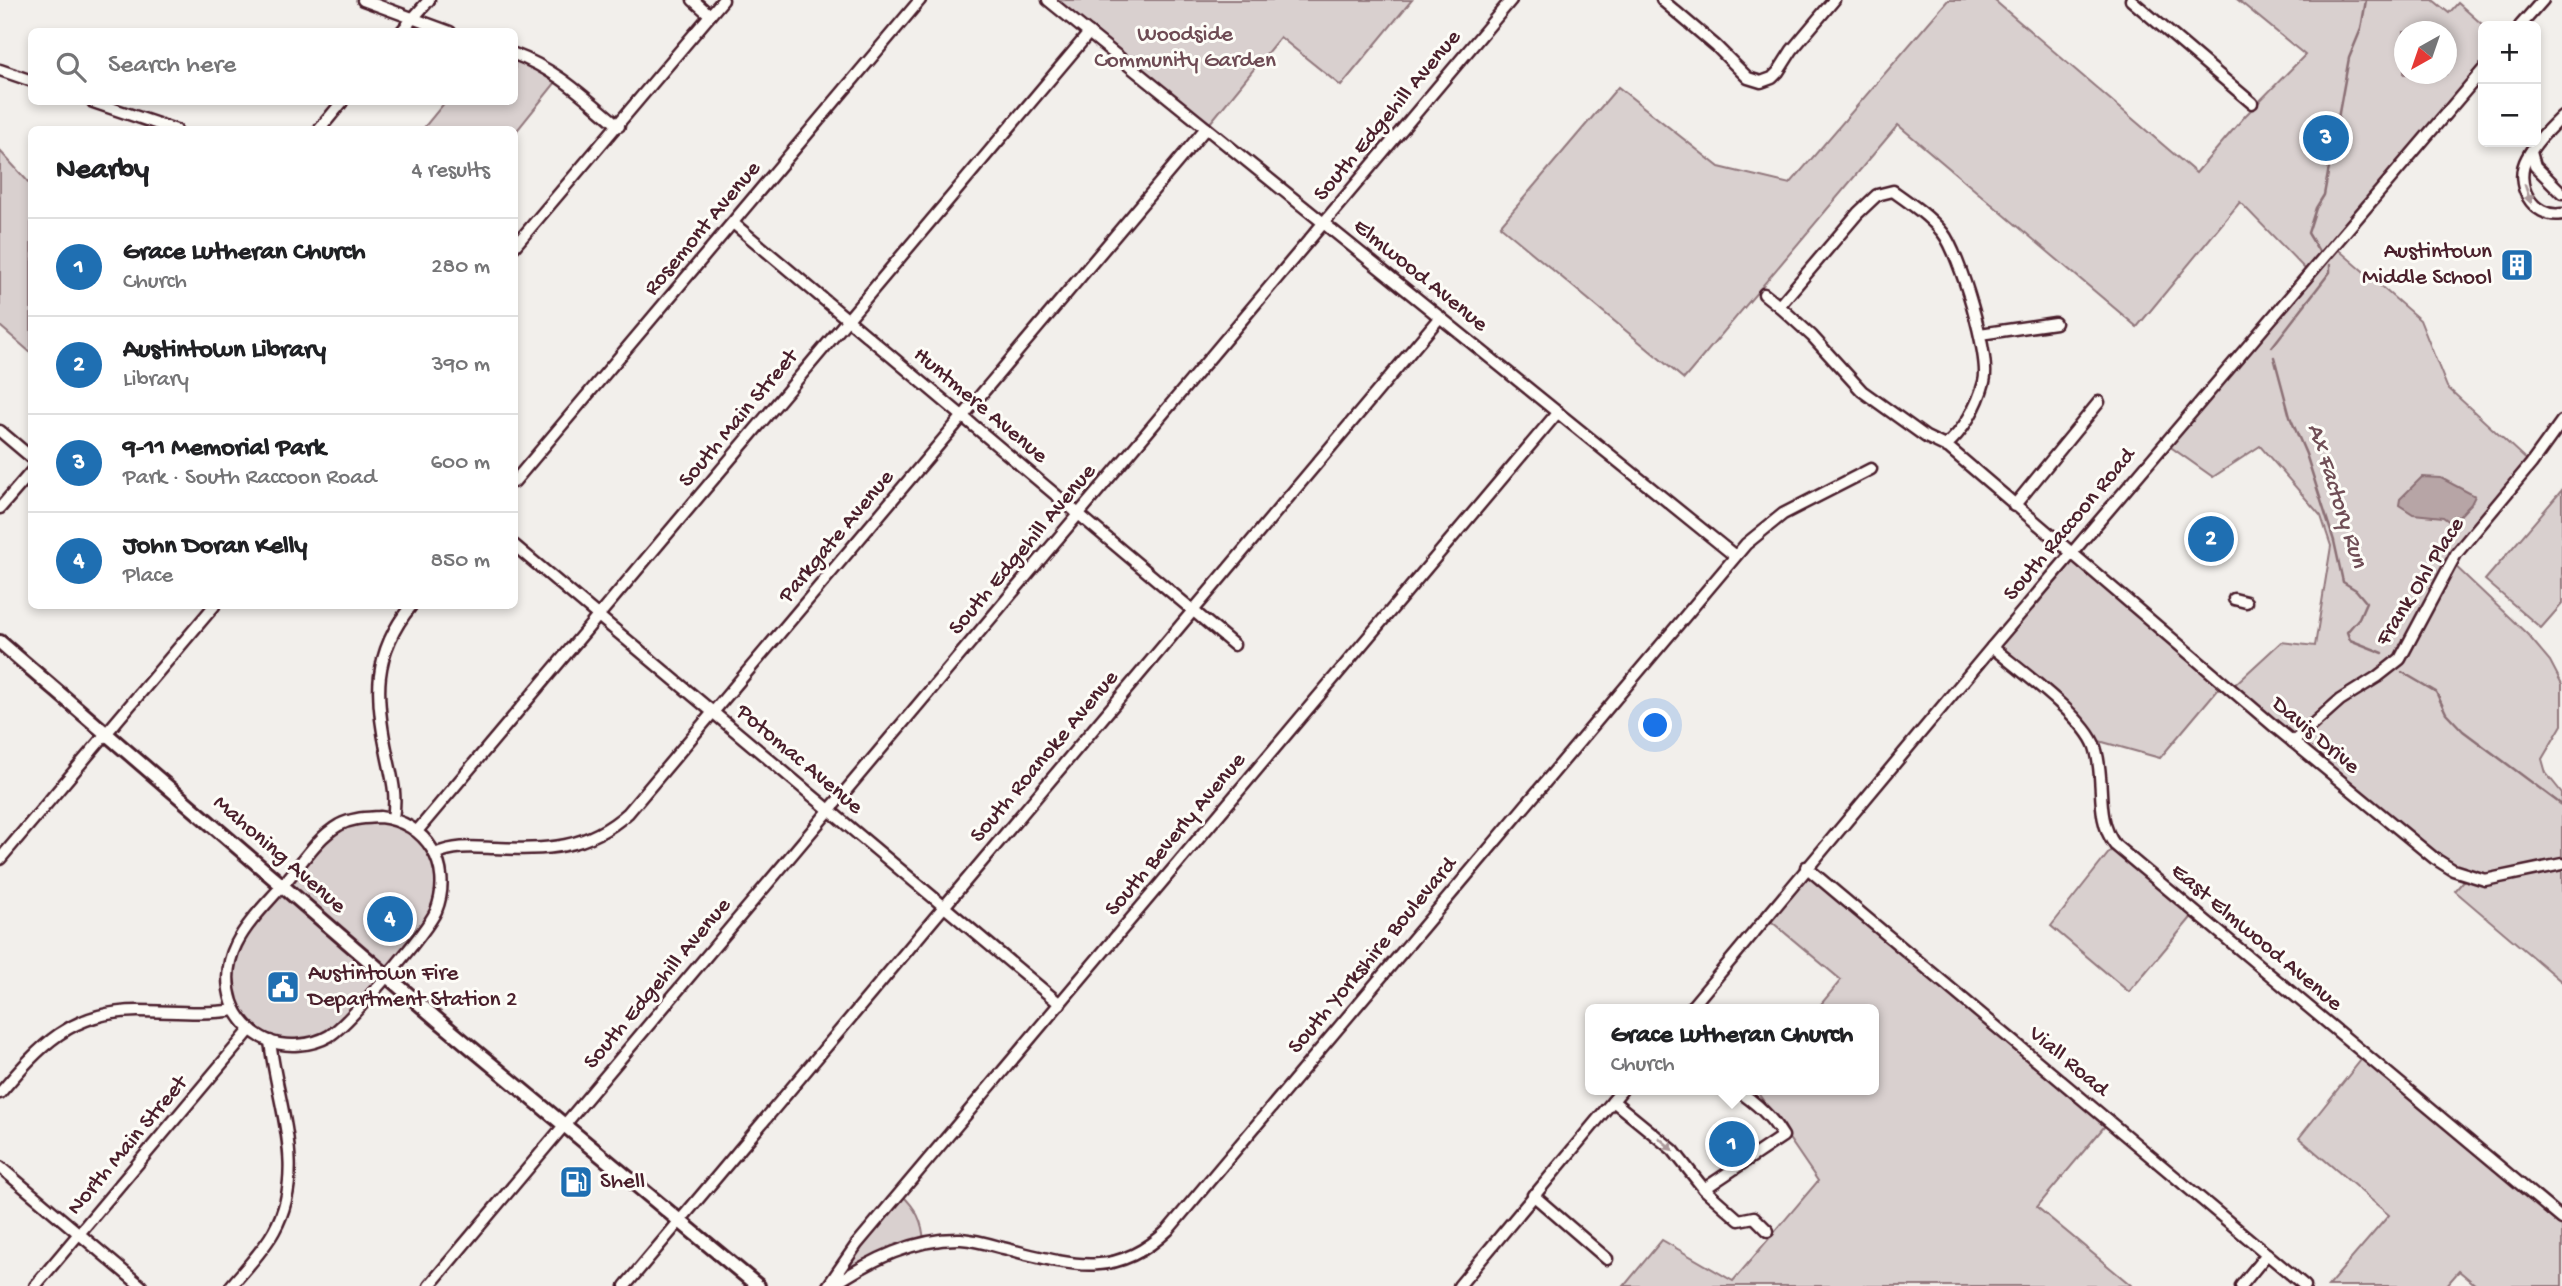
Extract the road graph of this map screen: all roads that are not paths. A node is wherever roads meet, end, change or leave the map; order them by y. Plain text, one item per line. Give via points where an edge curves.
1 (363, 0) edge
2 (429, 0) edge
3 (693, 0) edge
4 (723, 0) edge
5 (920, 0) edge
6 (1048, 0) edge
7 (1511, 0) edge
8 (1662, 0) edge
9 (1835, 0) edge
10 (2131, 0) edge
11 (2543, 0) edge
12 (710, 15) junction
13 (411, 18) junction
14 (2524, 21) edge
15 (404, 28) edge
16 (439, 28) edge
17 (1089, 33) junction
18 (518, 55) edge
19 (0, 71) edge
20 (2478, 76) edge
21 (28, 80) edge
22 (2252, 103) dead end
23 (102, 105) edge
24 (340, 105) edge
25 (2562, 116) edge
26 (164, 126) edge
27 (322, 126) edge
28 (619, 126) junction
29 (1206, 128) junction
30 (2531, 152) junction
31 (2562, 193) edge
32 (2562, 214) edge
33 (733, 223) junction
34 (1323, 223) junction
35 (518, 242) edge
36 (1764, 294) dead end
37 (1779, 306) junction
38 (1440, 317) junction
39 (848, 320) junction
40 (2055, 323) dead end
41 (1980, 334) junction
42 (2099, 402) dead end
43 (1558, 412) junction
44 (963, 417) junction
45 (2562, 421) edge
46 (0, 431) edge
47 (1945, 446) junction
48 (28, 455) edge
49 (1871, 469) dead end
50 (28, 476) edge
51 (518, 477) edge
52 (2014, 506) junction
53 (0, 508) edge
54 (1079, 513) junction
55 (518, 548) edge
56 (2071, 554) junction
57 (1735, 556) junction
58 (2234, 599) dead end
59 (2246, 602) dead end
60 (209, 609) edge
61 (409, 609) edge
62 (1194, 610) junction
63 (598, 616) junction
64 (0, 642) edge
65 (1234, 645) dead end
66 (1992, 647) junction
67 (714, 713) junction
68 (106, 734) junction
69 (2293, 742) junction
70 (829, 810) junction
71 (393, 818) junction
72 (418, 830) junction
73 (435, 854) junction
74 (0, 859) edge
75 (2562, 864) edge
76 (1806, 867) junction
77 (282, 886) junction
78 (944, 907) junction
79 (386, 975) junction
80 (1060, 1003) junction
81 (1694, 1004) edge
82 (235, 1010) junction
83 (250, 1030) junction
84 (271, 1041) junction
85 (0, 1093) edge
86 (1618, 1095) edge
87 (1745, 1095) edge
88 (1613, 1101) junction
89 (564, 1125) junction
90 (0, 1167) edge
91 (1704, 1189) junction
92 (1533, 1195) junction
93 (2562, 1219) edge
94 (680, 1222) junction
95 (1768, 1231) dead end
96 (79, 1233) junction
97 (2267, 1254) junction
98 (1607, 1259) dead end
99 (35, 1286) edge
100 (141, 1286) edge
101 (232, 1286) edge
102 (429, 1286) edge
103 (625, 1286) edge
104 (758, 1286) edge
105 (830, 1286) edge
106 (1459, 1286) edge
107 (2241, 1286) edge
108 (2305, 1286) edge

1 - 13 street
2 - 13 street
3 - 12 street
4 - 12 street
5 - 33 street, Rosemont Avenue
6 - 17 street, Elmwood Avenue
7 - 34 street, South Edgehill Avenue
8 - 9 street via 1748,78 1761,82 1778,72
10 - 22 street
11 - 14 street
12 - 28 street
13 - 15 street
13 - 16 street
17 - 29 street, Elmwood Avenue
17 - 39 street, South Main Street
18 - 28 street via 560,77
19 - 21 street
20 - 56 street, South Raccoon Road
23 - 26 street
24 - 27 street
25 - 30 street
28 - 35 street
29 - 34 street, Elmwood Avenue
29 - 44 street, Parkgate Avenue
30 - 31 street via 2535,166
30 -> 32 street via 2523,172 2525,194 2542,212
33 - 39 street, Huntmere Avenue
33 - 51 street, Rosemont Avenue
34 - 38 street, Elmwood Avenue
34 - 54 street, South Edgehill Avenue
36 - 37 street, Davis Drive
37 - 41 street via 1858,213 1877,195 1893,191 1918,208 1947,240
37 - 47 street, Davis Drive via 1862,391
38 - 43 street, Elmwood Avenue
38 - 62 street, South Roanoke Avenue
39 - 44 street, Huntmere Avenue
39 - 63 street, South Main Street
40 - 41 street
41 - 47 street via 1985,380 1969,416
42 - 52 street
43 - 57 street, Elmwood Avenue
43 - 80 street, South Beverly Avenue
44 - 54 street, Huntmere Avenue
44 - 67 street, Parkgate Avenue
45 - 69 street, Frank Ohl Place via 2456,554 2400,659 2340,700
46 - 48 street
47 - 52 street, Davis Drive
49 - 57 street, South Yorkshire Boulevard via 1783,514
50 - 53 street
52 - 56 street, Davis Drive
54 - 62 street, Huntmere Avenue
54 - 70 street, South Edgehill Avenue
55 - 63 street, Potomac Avenue
56 - 66 street, South Raccoon Road
56 - 69 street, Davis Drive
57 - 105 street, South Yorkshire Boulevard via 1150,1246 1115,1263 1083,1266 974,1240 934,1241 884,1256
58 - 59 street
60 - 68 street
61 - 71 street via 384,651 377,690 396,798
62 - 65 street, Huntmere Avenue
62 - 78 street, South Roanoke Avenue
63 - 67 street, Potomac Avenue
63 - 72 street, South Main Street
64 - 68 main road, Mahoning Avenue
66 - 76 street, South Raccoon Road
66 - 93 street, East Elmwood Avenue via 2081,722 2092,739 2103,821 2115,845
67 - 70 street, Potomac Avenue
67 - 73 street, Parkgate Avenue via 628,813 598,835 559,848 456,847
68 - 74 street
68 - 77 main road, Mahoning Avenue
69 - 75 street, Davis Drive via 2453,870 2485,880
70 - 78 street, Potomac Avenue
70 - 89 street, South Edgehill Avenue
71 - 72 street
71 - 77 street via 359,818 337,826
72 - 73 street
73 - 79 street via 440,880 436,911
76 - 81 street, South Raccoon Road
76 - 97 street, Viall Road
77 - 79 main road, Mahoning Avenue
77 - 82 street via 244,931 230,957 227,978
78 - 80 street, Potomac Avenue
78 - 94 street, South Roanoke Avenue
79 - 84 street via 330,1035 304,1044
79 - 89 main road, Mahoning Avenue
80 - 105 street, South Beverly Avenue via 857,1244
82 - 83 street
82 - 85 street via 212,1014 122,1012 85,1020 45,1043
83 - 84 street
83 - 96 street, North Main Street
84 - 101 street via 290,1151 289,1190 269,1239
86 - 88 street
87 - 91 street via 1773,1120 1783,1136
88 -> 91 street via 1673,1150
88 - 92 street
89 - 94 main road, Mahoning Avenue
89 - 102 street, South Edgehill Avenue
90 - 96 street
91 - 95 street via 1739,1220 1754,1217
92 - 98 street
92 - 106 street
94 - 103 street, South Roanoke Avenue
94 - 104 main road, Mahoning Avenue
96 - 99 street, North Main Street
96 - 100 street
97 - 107 street
97 - 108 street, Viall Road

